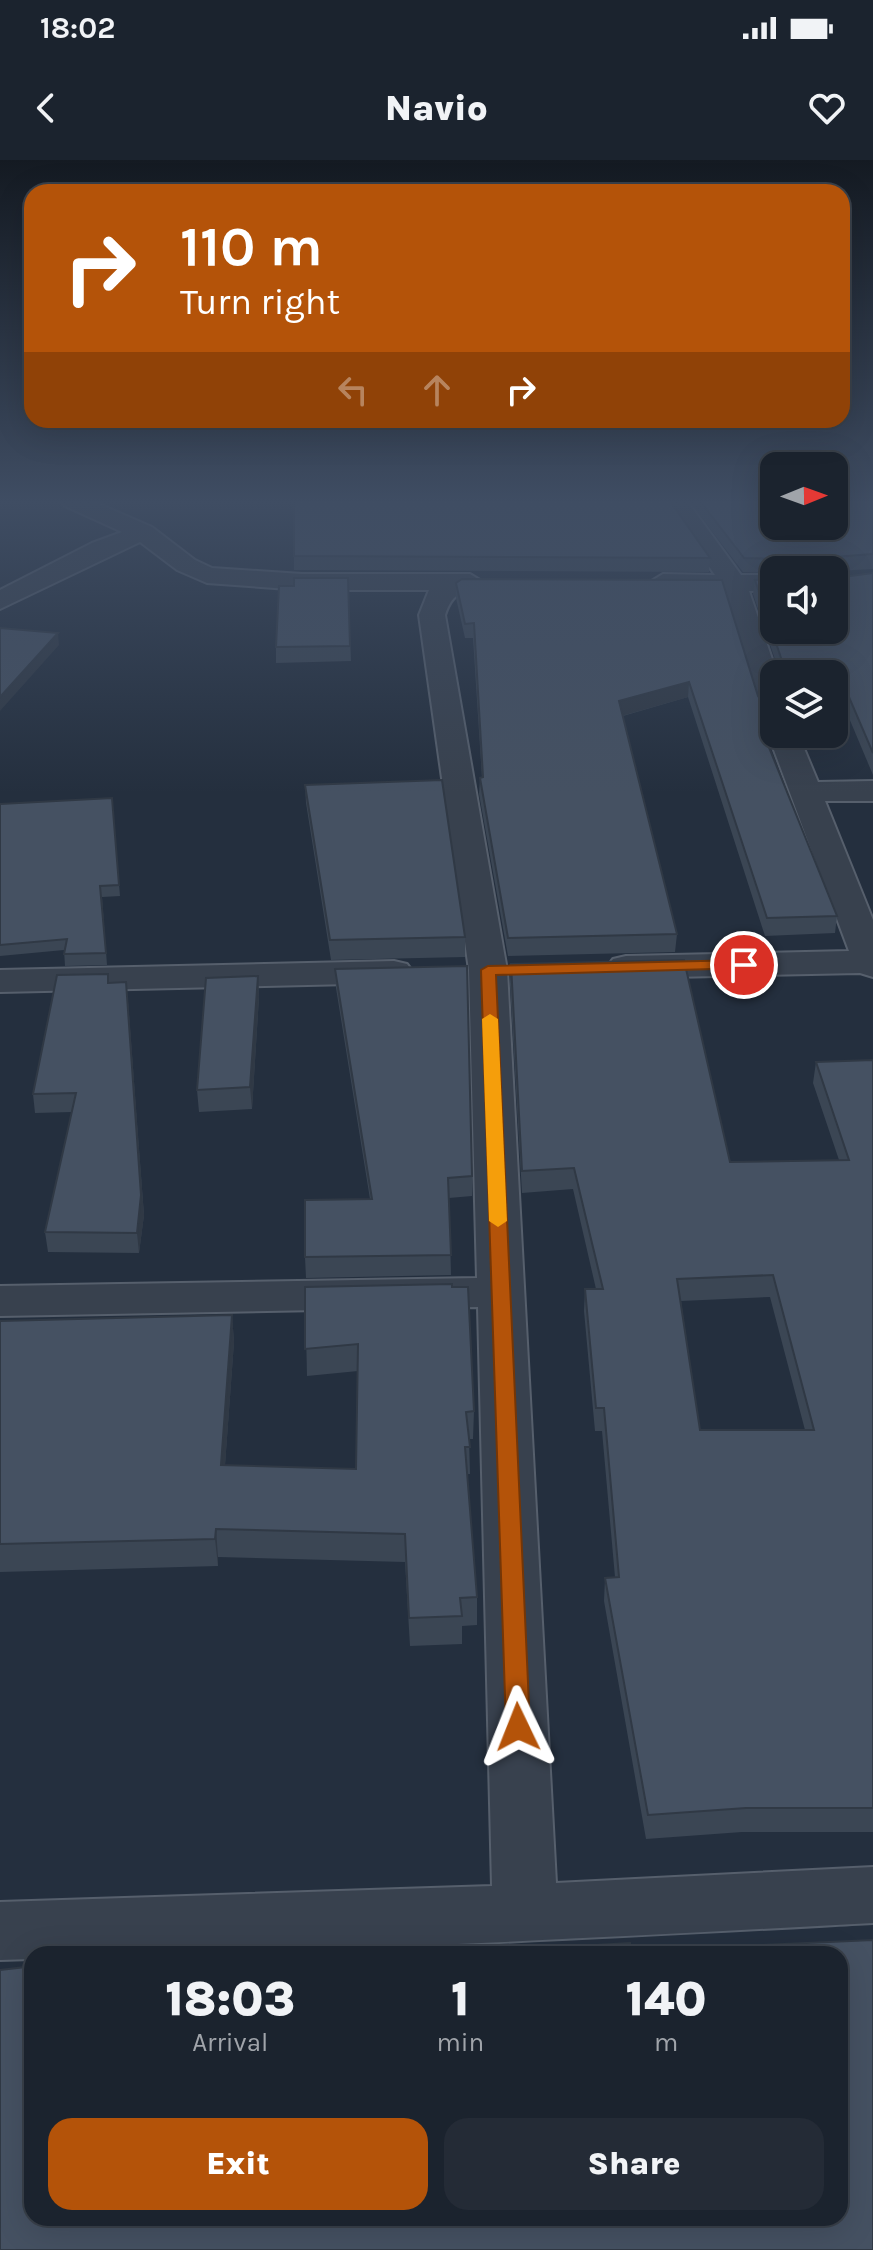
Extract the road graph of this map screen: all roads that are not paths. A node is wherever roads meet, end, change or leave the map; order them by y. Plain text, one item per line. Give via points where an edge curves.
1 (437, 599) edge
2 (738, 599) edge
3 (760, 667) edge
4 (789, 748) edge
5 (873, 791) edge
6 (806, 792) junction
7 (872, 963) edge
8 (584, 968) edge
9 (473, 971) junction
10 (0, 981) edge
11 (501, 1292) junction
12 (0, 1301) edge
13 (873, 1895) edge
14 (525, 1913) junction
15 (0, 1931) edge

1 - 9 street via 432,615
2 - 3 street
4 - 6 street
5 - 6 street
6 - 7 street
7 - 8 street
9 - 10 street
9 - 11 street
11 - 12 street
11 - 14 street
13 - 14 street
14 - 15 street

